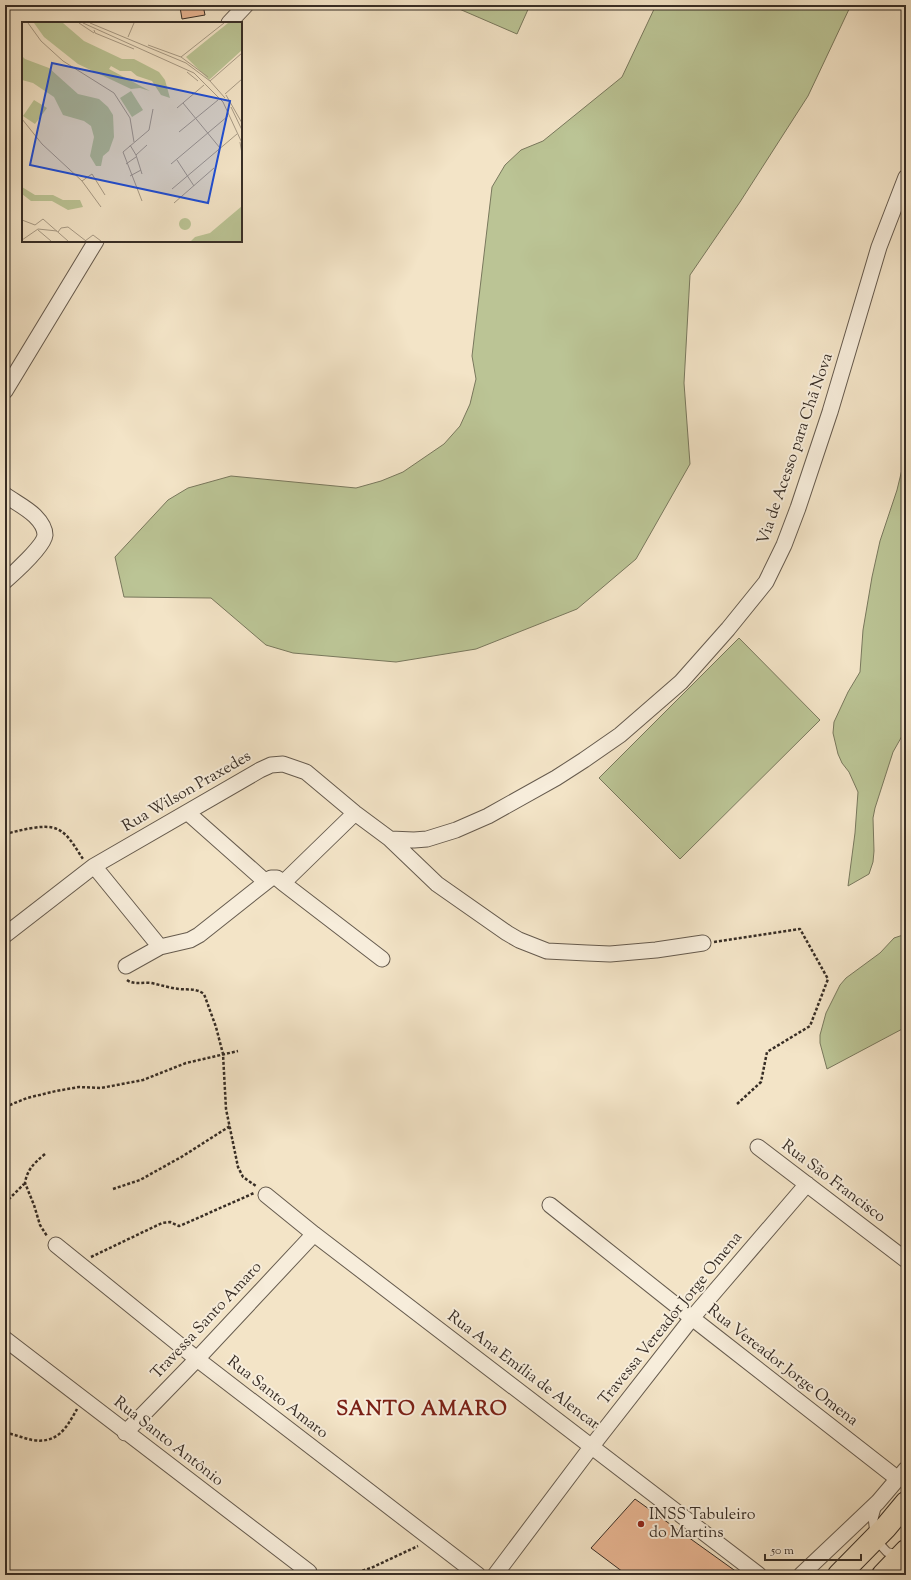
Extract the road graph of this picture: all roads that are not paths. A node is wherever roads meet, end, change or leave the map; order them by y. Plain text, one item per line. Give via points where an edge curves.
1 (246, 5) edge
2 (230, 22) edge
3 (906, 177) edge
4 (95, 242) edge
5 (5, 391) edge
6 (5, 495) edge
7 (5, 581) edge
8 (188, 813) junction
9 (355, 813) junction
10 (390, 839) junction
11 (92, 867) junction
12 (266, 882) junction
13 (283, 883) junction
14 (5, 935) edge
15 (703, 943) road end
16 (160, 947) junction
17 (382, 959) dead end
18 (126, 966) road end
19 (758, 1147) dead end
20 (807, 1184) junction
21 (264, 1192) road end
22 (550, 1205) dead end
23 (314, 1234) junction
24 (56, 1245) road end
25 (905, 1256) edge
26 (692, 1318) junction
27 (5, 1339) edge
28 (197, 1359) junction
29 (125, 1433) junction
30 (592, 1446) junction
31 (902, 1474) edge
32 (878, 1502) junction
33 (906, 1503) edge
34 (875, 1539) junction
35 (904, 1553) edge
36 (309, 1572) dead end
37 (478, 1575) edge
38 (495, 1575) edge
39 (759, 1575) edge
40 (801, 1575) edge
41 (839, 1575) edge
42 (883, 1575) edge

1 - 2 street
3 - 10 street, Via de Acesso para Chã Nova via 879,247 830,412 798,508 766,582 728,630 681,682 620,735 584,760 488,816 456,830 427,839
4 - 5 street
6 - 7 street via 35,516 45,535 20,567
8 - 9 street, Rua Wilson Praxedes via 260,770 271,765 284,764 306,772
8 - 11 street, Rua Wilson Praxedes
8 - 12 street
9 - 10 street, Rua Wilson Praxedes
9 - 13 street
10 - 15 street, Rua Wilson Praxedes via 437,884 507,934 547,951 610,954
11 - 14 street, Rua Wilson Praxedes
11 - 16 street
12 - 13 street via 274,877
12 - 16 street via 199,935 190,940
13 - 17 street
16 - 18 street
19 - 20 street, Rua São Francisco
20 - 25 street, Rua São Francisco
20 - 26 street, Travessa Vereador Jorge Omena
21 - 23 street, Rua Ana Emília de Alencar
22 - 26 street, Rua Vereador Jorge Omena
23 - 28 street, Travessa Santo Amaro
23 - 30 street, Rua Ana Emília de Alencar
24 - 28 street, Rua Santo Amaro
26 - 30 street, Travessa Vereador Jorge Omena
26 - 31 street, Rua Vereador Jorge Omena
27 - 29 street, Rua Santo Antônio
28 - 29 street, Travessa Santo Amaro
28 - 37 street, Rua Santo Amaro
29 - 36 street, Rua Santo Antônio
30 - 38 street, Travessa Vereador Jorge Omena
30 - 39 street, Rua Ana Emília de Alencar
31 - 32 street
32 - 34 lane via 873,1521
32 - 40 street
33 - 34 highway
34 - 35 lane via 887,1552
34 - 41 highway
35 - 42 highway

